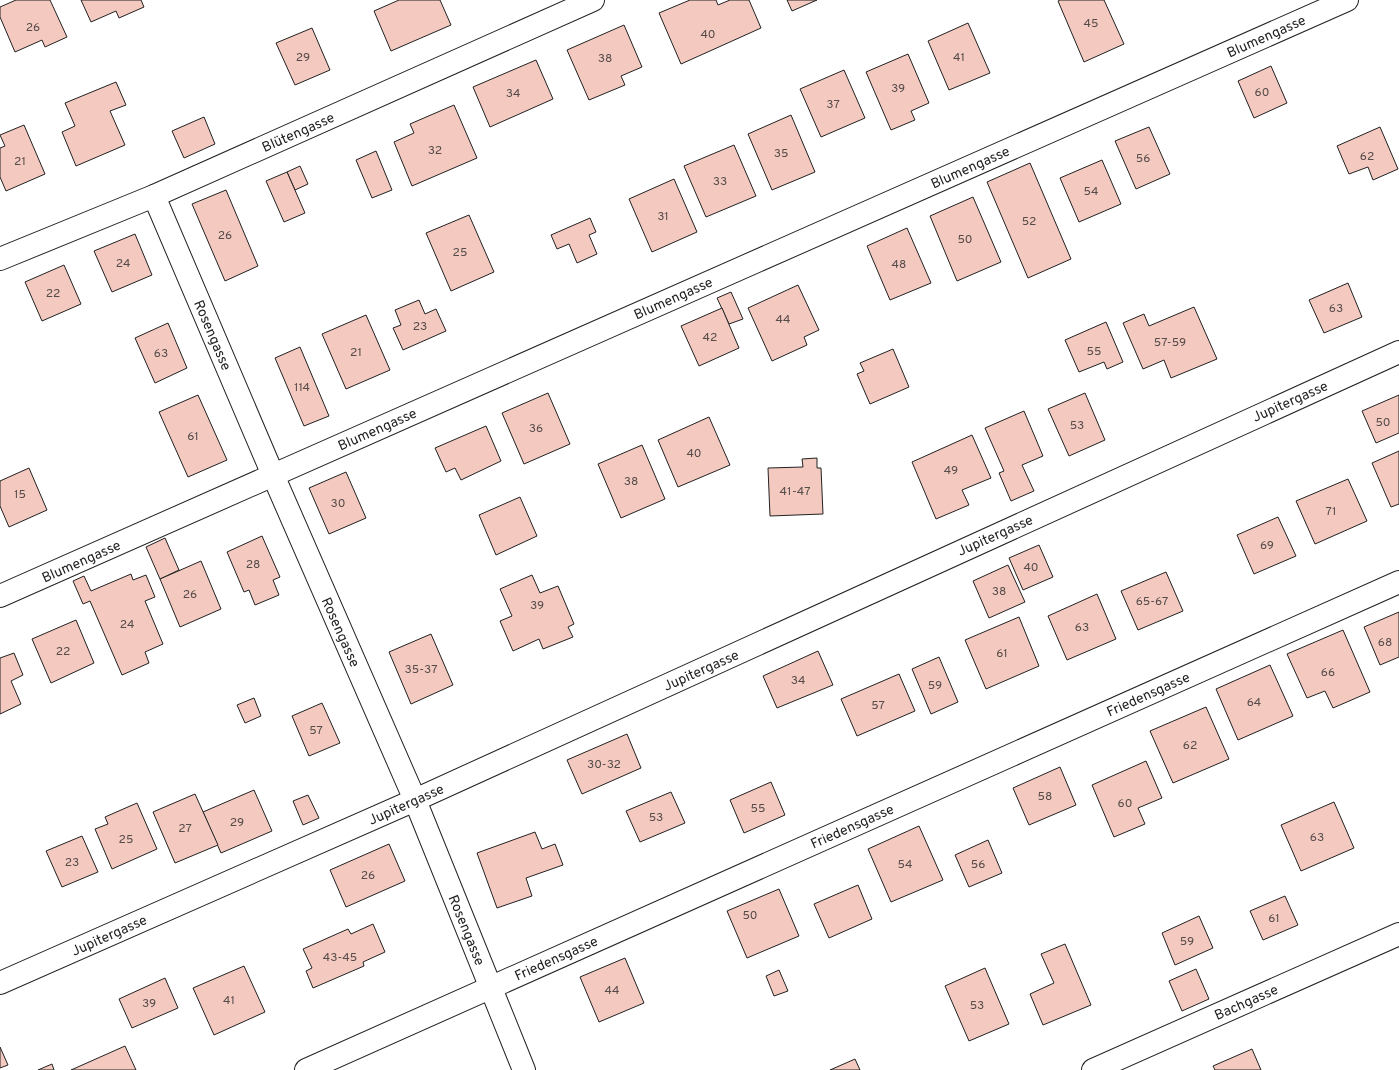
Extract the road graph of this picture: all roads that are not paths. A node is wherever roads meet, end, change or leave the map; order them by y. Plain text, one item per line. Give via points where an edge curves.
1 (593, 0) edge
2 (1347, 0) edge
3 (154, 196) junction
4 (0, 259) edge
5 (1399, 352) edge
6 (273, 476) junction
7 (1399, 582) edge
8 (0, 596) edge
9 (415, 800) junction
10 (1399, 934) edge
11 (0, 983) edge
12 (490, 987) junction
13 (306, 1070) edge
14 (524, 1070) edge
15 (1093, 1070) edge

1 - 3 street, Blütengasse
2 - 6 street, Blumengasse
3 - 4 street, Blütengasse
3 - 6 street, Rosengasse
5 - 9 street, Jupitergasse
6 - 8 street, Blumengasse
6 - 9 street, Rosengasse
7 - 12 street, Friedensgasse
9 - 11 street, Jupitergasse
9 - 12 street, Rosengasse
10 - 15 street, Bachgasse
12 - 13 street, Friedensgasse
12 - 14 street, Rosengasse

